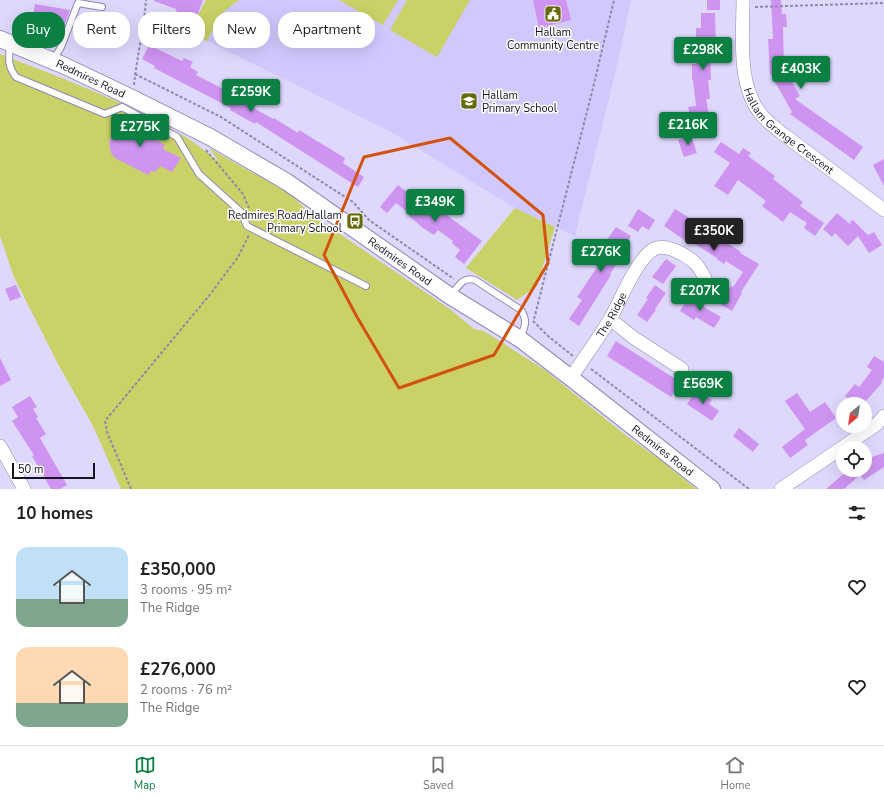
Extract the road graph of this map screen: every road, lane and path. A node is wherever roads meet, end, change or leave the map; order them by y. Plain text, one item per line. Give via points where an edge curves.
1 (146, 0) edge
2 (614, 0) edge
3 (743, 3) edge
4 (884, 3) edge
5 (102, 7) dead end
6 (5, 41) edge
7 (53, 61) junction
8 (135, 74) junction
9 (132, 98) junction
10 (210, 137) junction
11 (250, 209) dead end
12 (884, 210) edge
13 (252, 229) junction
14 (706, 281) dead end
15 (460, 284) junction
16 (366, 286) dead end
17 (450, 296) junction
18 (525, 317) junction
19 (610, 319) junction
20 (534, 321) junction
21 (524, 342) junction
22 (581, 362) junction
23 (682, 369) dead end
24 (571, 378) junction
25 (882, 421) edge
26 (0, 446) edge
27 (24, 489) edge
28 (131, 489) edge
29 (712, 489) edge
30 (749, 489) edge
31 (780, 489) edge

1 - 8 path
2 - 20 path
3 - 4 path
3 - 12 street, Hallam Grange Crescent via 746,80 751,98 759,112 782,134
5 - 7 lane via 78,3
6 - 7 street, Redmires Road
6 - 13 lane via 10,70 16,77 105,114 122,107 177,137 199,174 241,212 247,226
7 - 9 street, Redmires Road
8 - 9 path
8 - 15 path via 221,117 353,202 369,220
9 - 10 street, Redmires Road
10 - 11 path via 205,151 243,194
10 - 17 street, Redmires Road via 287,182
13 - 16 lane
13 - 28 path via 238,257 212,292 105,422
14 - 19 street, The Ridge via 694,261 675,250 664,247 654,249 645,256 631,278
15 - 17 lane
15 - 18 lane via 470,278 475,280 521,310
17 - 21 street, Redmires Road
18 - 20 path
18 - 21 lane
19 - 22 street, The Ridge
19 - 23 street
20 - 21 path
20 - 22 path via 548,336
21 - 24 street, Redmires Road
22 - 24 street, The Ridge
22 - 30 path
24 - 29 street, Redmires Road
25 - 31 street
26 - 27 street

